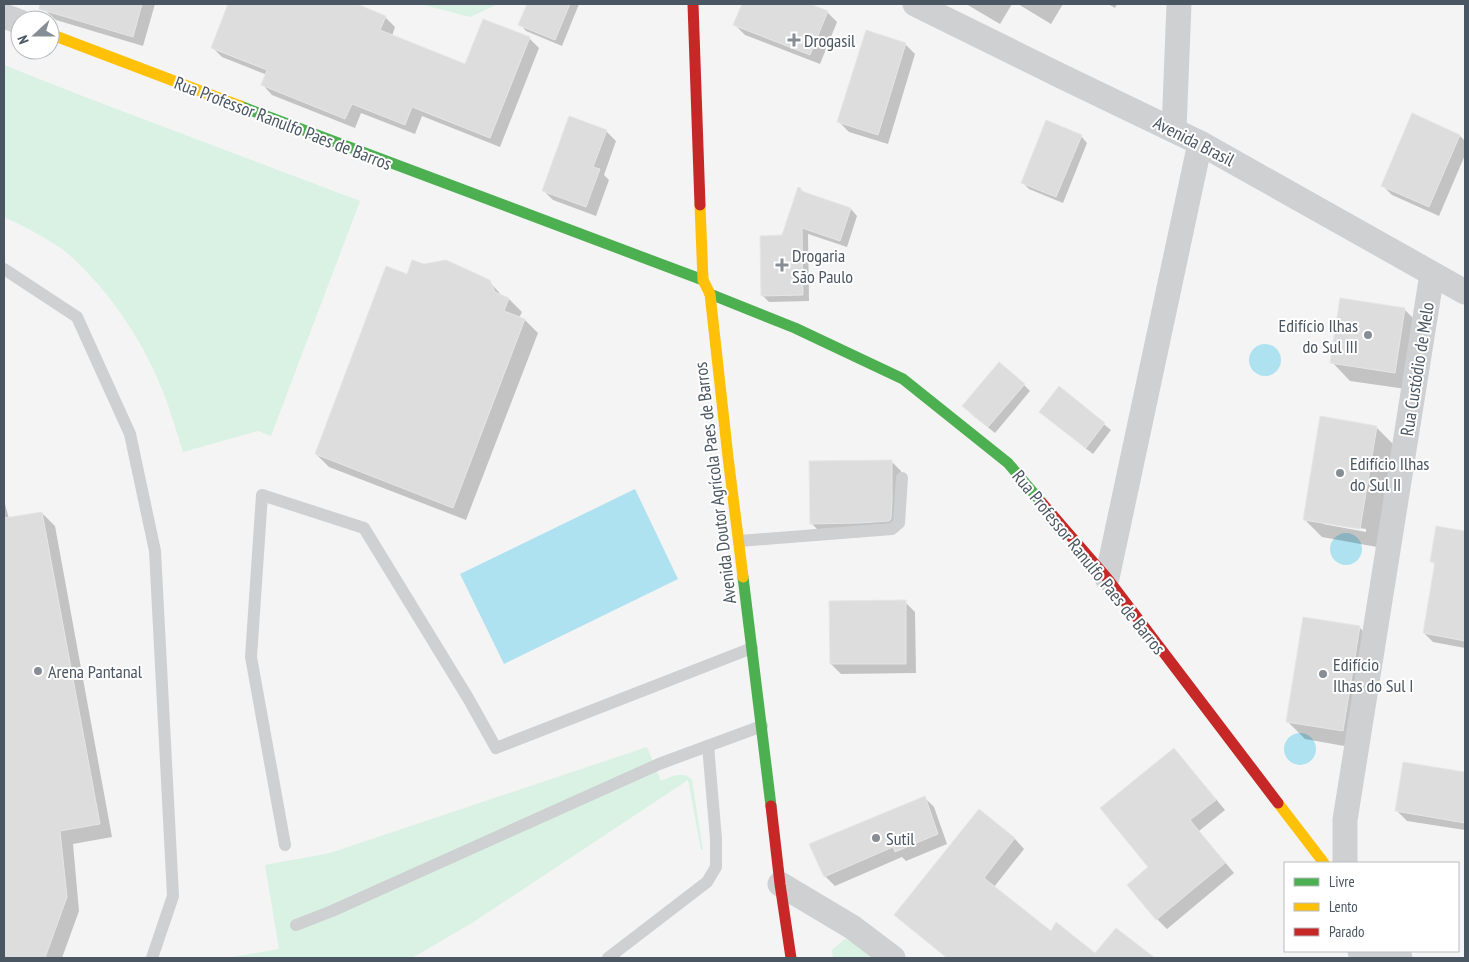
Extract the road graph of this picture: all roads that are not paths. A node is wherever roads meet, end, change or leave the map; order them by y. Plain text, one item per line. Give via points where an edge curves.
1 (693, 4) edge
2 (915, 4) edge
3 (1179, 4) edge
4 (60, 38) edge
5 (1174, 130) junction
6 (1200, 143) junction
7 (4, 269) edge
8 (1432, 274) junction
9 (703, 280) junction
10 (1465, 292) edge
11 (710, 294) junction
12 (902, 478) dead end
13 (739, 541) junction
14 (1107, 578) junction
15 (752, 648) junction
16 (762, 726) junction
17 (708, 746) junction
18 (1345, 820) junction
19 (284, 845) dead end
20 (1319, 857) edge
21 (1345, 862) edge
22 (780, 884) junction
23 (296, 925) dead end
24 (152, 958) edge
25 (608, 958) edge
26 (791, 958) edge
27 (893, 958) edge
28 (1384, 958) edge
29 (1399, 958) edge

1 - 9 street, Avenida Doutor Agrícola Paes de Barros
2 - 5 street, Avenida Brasil
3 - 5 street
4 - 9 street, Rua Professor Ranulfo Paes de Barros
5 - 6 street, Avenida Brasil
6 - 8 street, Avenida Brasil
6 - 14 street
7 - 24 lane via 77,317 130,434 155,551 173,896
8 - 10 street, Avenida Brasil
8 - 18 street, Rua Custódio de Melo
9 - 11 street, Avenida Doutor Agrícola Paes de Barros
11 - 13 street, Avenida Doutor Agrícola Paes de Barros
11 - 14 street, Rua Professor Ranulfo Paes de Barros via 795,328 902,379 1008,463
12 - 13 lane via 899,523 892,529
13 - 15 street, Avenida Doutor Agrícola Paes de Barros
14 - 20 street, Rua Professor Ranulfo Paes de Barros
15 - 16 street, Avenida Doutor Agrícola Paes de Barros
15 - 19 lane via 496,748 364,528 262,495 251,657
16 - 17 lane
16 - 22 street, Avenida Doutor Agrícola Paes de Barros
17 - 23 lane via 659,764
17 - 25 lane via 716,867 707,882
18 - 20 street
18 - 21 street, Rua Custódio de Melo
22 - 26 street, Avenida Doutor Agrícola Paes de Barros
22 - 27 street via 852,927
28 - 29 street

